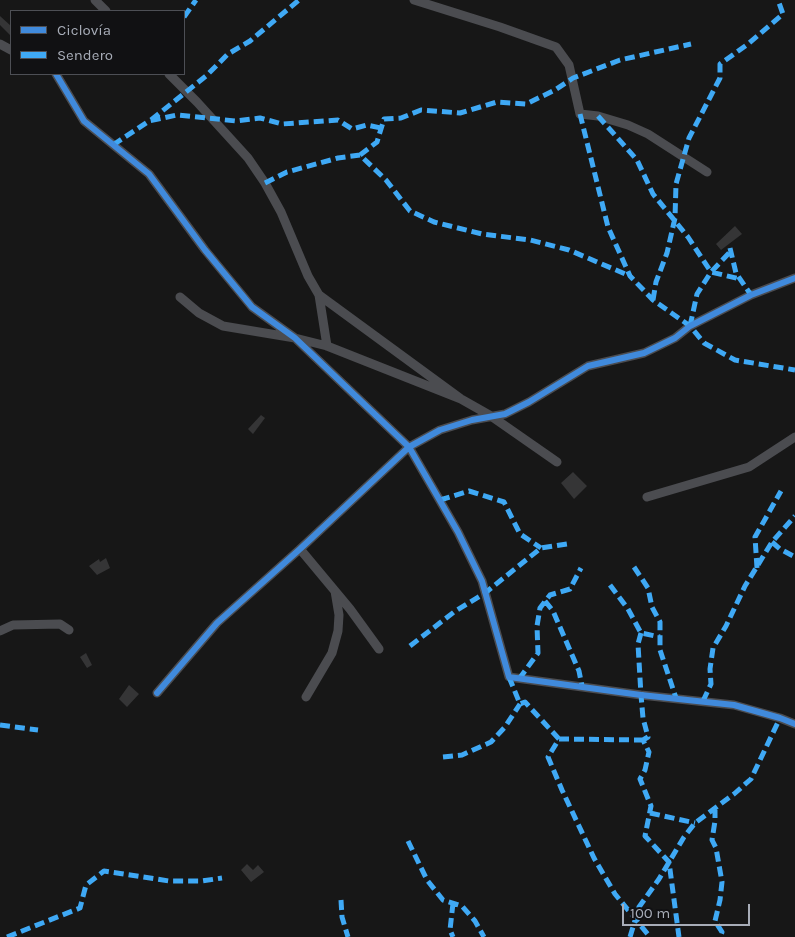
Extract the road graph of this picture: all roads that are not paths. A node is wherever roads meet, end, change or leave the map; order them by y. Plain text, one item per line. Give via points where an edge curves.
1 (95, 0) edge
2 (414, 0) edge
3 (105, 10) edge
4 (57, 75) edge
5 (170, 75) edge
6 (707, 172) dead end
7 (795, 278) edge
8 (319, 295) junction
9 (180, 297) dead end
10 (296, 338) junction
11 (328, 346) junction
12 (461, 398) junction
13 (491, 416) junction
14 (795, 437) edge
15 (409, 447) junction
16 (557, 462) dead end
17 (647, 497) dead end
18 (300, 549) junction
19 (334, 589) junction
20 (69, 630) dead end
21 (0, 631) edge
22 (379, 649) dead end
23 (157, 694) dead end
24 (306, 697) dead end
25 (795, 724) edge

1 - 3 street
2 - 6 street via 556,47 569,65 580,114 598,116 648,134
4 - 10 street via 84,121 149,174 252,307
5 - 8 street via 248,158 265,183
7 - 13 street via 751,295 644,353 588,366 529,402 504,414
8 - 11 street
8 - 12 street
9 - 10 street via 223,326
10 - 11 street
10 - 15 street
11 - 12 street
12 - 13 street
13 - 15 street via 440,430
13 - 16 street
14 - 17 street via 749,466
15 - 18 street
15 - 25 street via 482,581 509,677 734,705
18 - 19 street
18 - 23 street via 217,623
19 - 22 street
19 - 24 street via 339,615 338,631 329,660
20 - 21 street via 60,624 13,625

